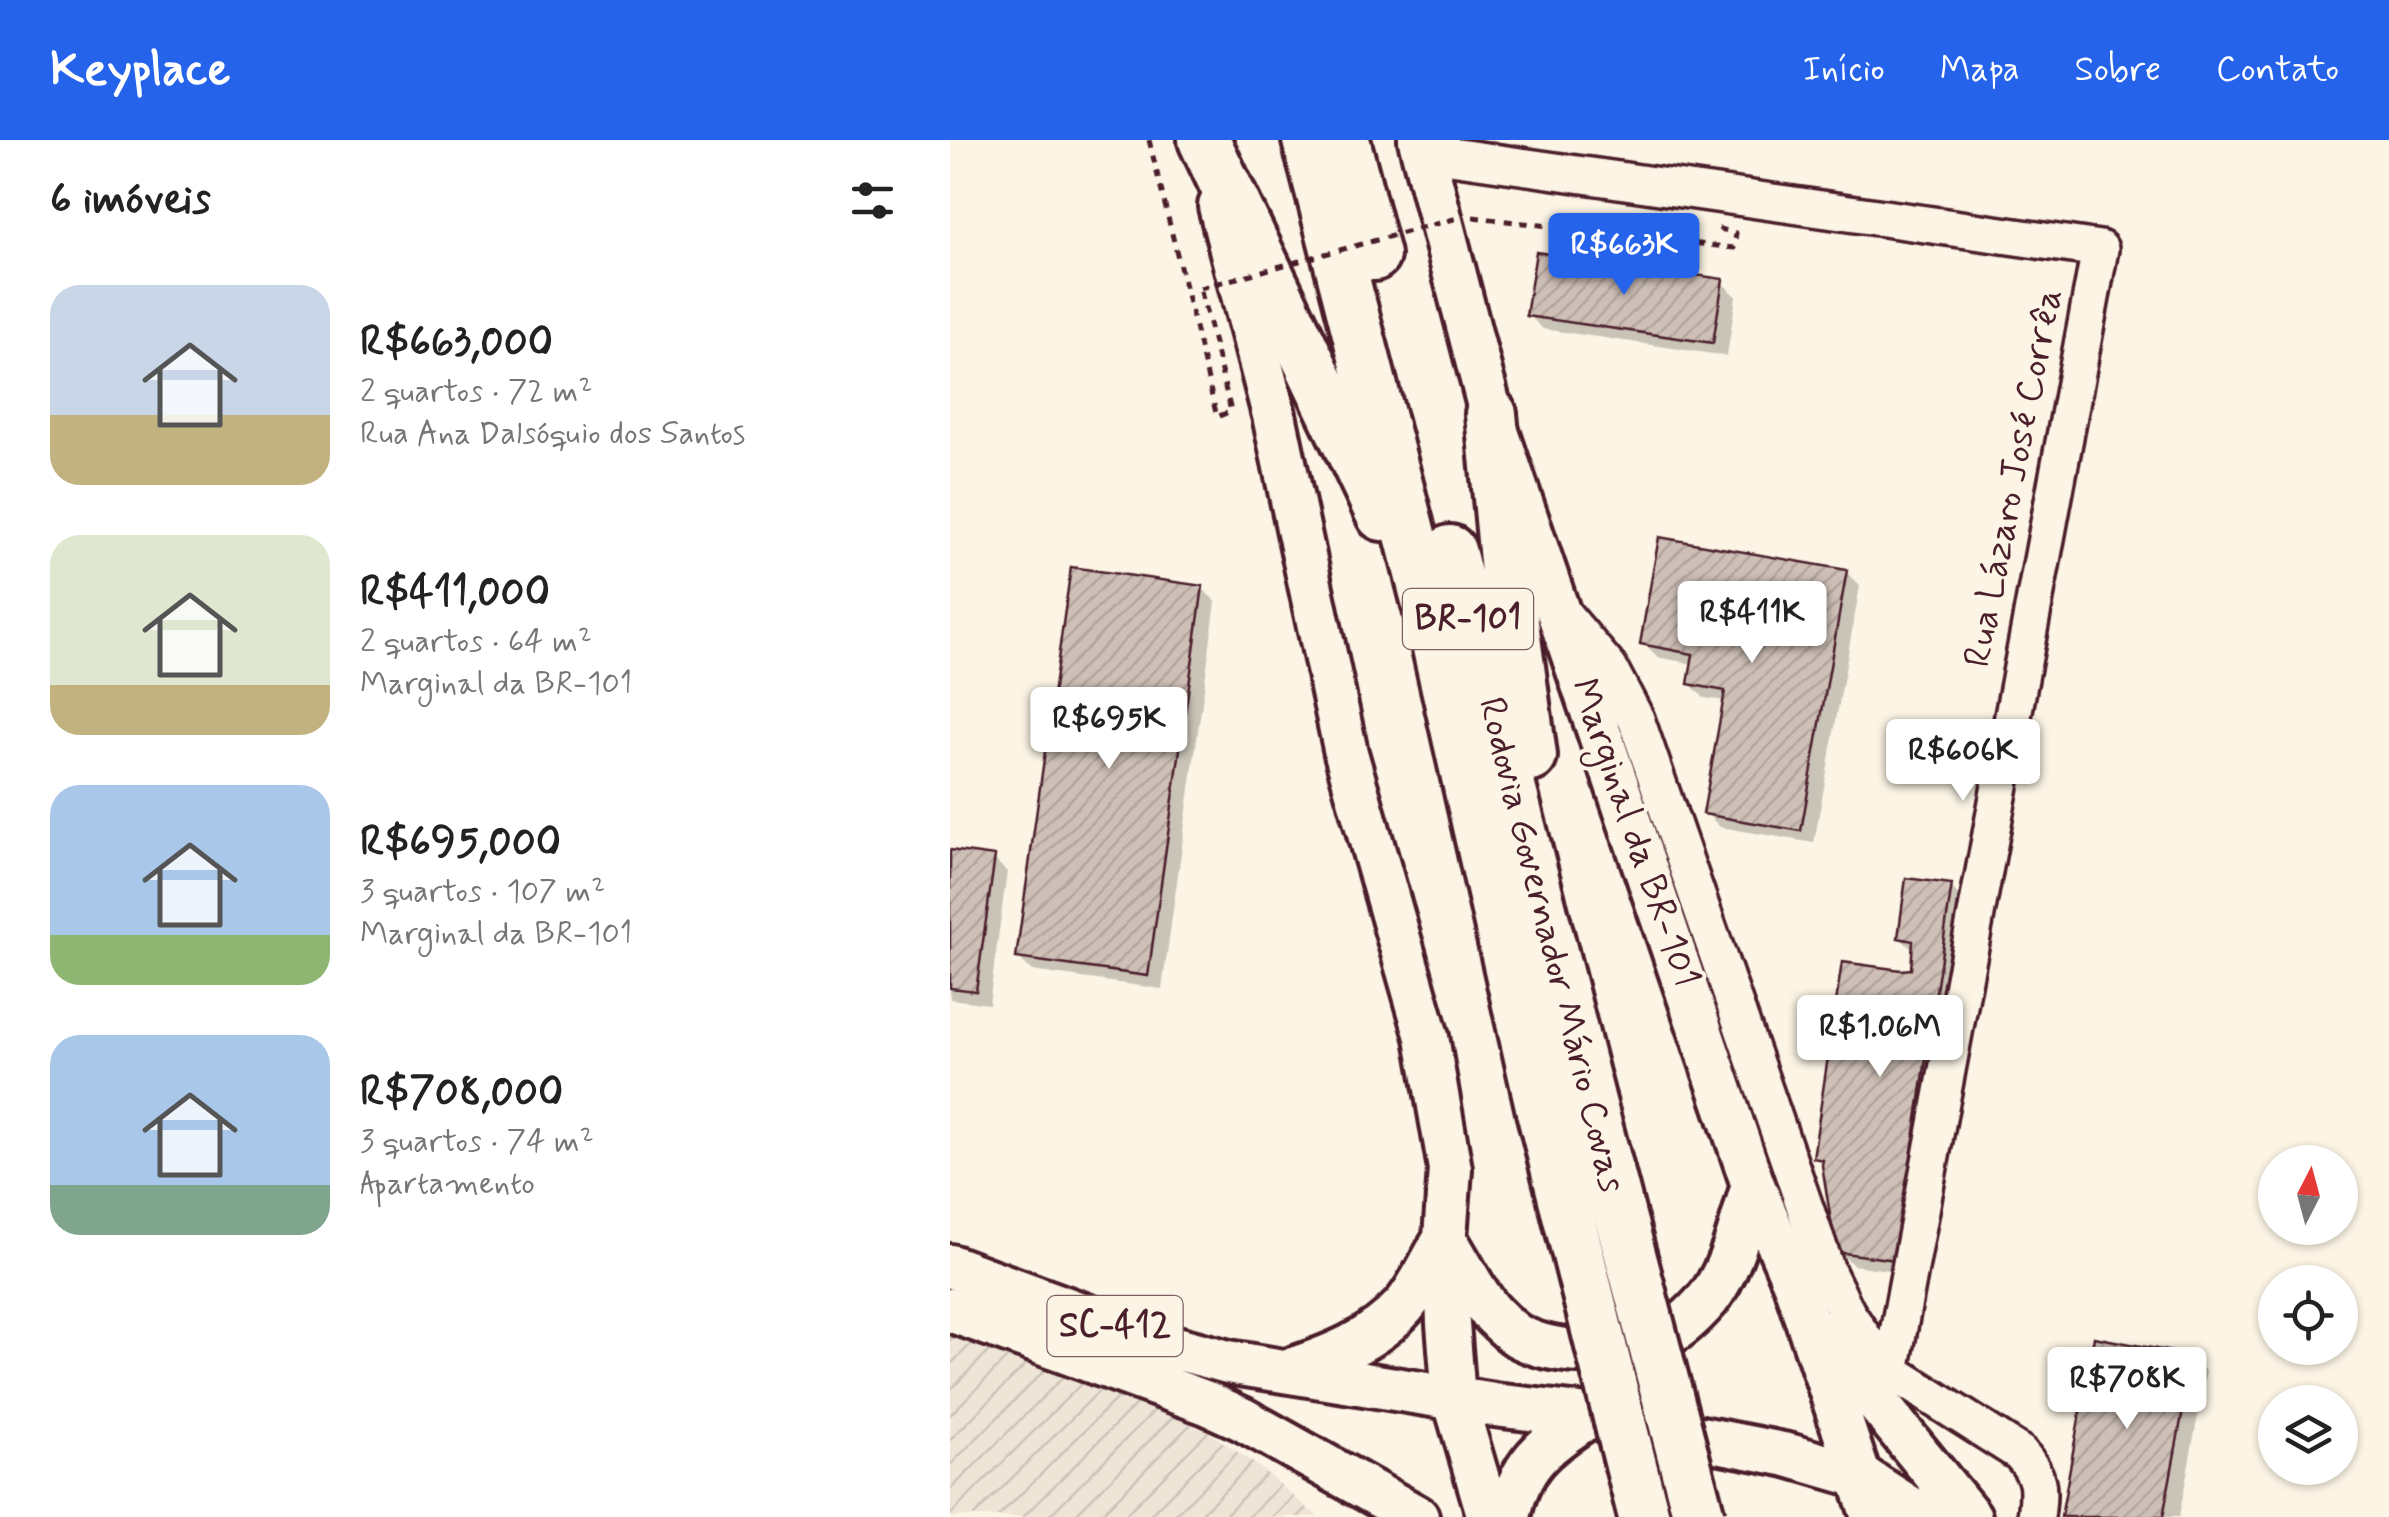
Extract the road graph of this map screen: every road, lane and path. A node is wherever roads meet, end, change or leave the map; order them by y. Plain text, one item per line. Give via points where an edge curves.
1 (1149, 140) edge
2 (1203, 140) edge
3 (1308, 140) edge
4 (1344, 140) edge
5 (1421, 146) edge
6 (1700, 223) dead end
7 (1491, 414) junction
8 (1557, 606) junction
9 (1430, 612) junction
10 (1560, 978) junction
11 (1753, 1185) junction
12 (1445, 1238) junction
13 (950, 1266) edge
14 (1795, 1284) junction
15 (950, 1310) edge
16 (1891, 1371) junction
17 (1283, 1372) junction
18 (1454, 1398) junction
19 (1589, 1416) junction
20 (1242, 1419) junction
21 (1860, 1476) junction
22 (1356, 1517) edge
23 (1417, 1517) edge
24 (1489, 1517) edge
25 (1509, 1517) edge
26 (1644, 1517) edge
27 (1699, 1517) edge
28 (1873, 1517) edge
29 (1924, 1517) edge
30 (1970, 1517) edge
31 (2036, 1517) edge

1 - 6 path, bridge via 1217,417 1231,411 1200,288 1465,216 1734,248 1736,233
2 - 9 highway
2 - 12 main road via 1274,414 1346,753 1426,1037 1450,1169
3 - 9 highway, Rodovia Governador Mário Covas / BR-101
4 - 10 highway, Rodovia Governador Mário Covas / BR-101
5 - 7 main road, Marginal da BR-101
5 - 16 street, Rua Lázaro José Corrêa via 2100,249
7 - 8 main road, Marginal da BR-101
7 - 10 highway
8 - 11 main road, Marginal da BR-101
8 - 16 street via 1609,668 1636,719 1828,1274 1847,1314
9 - 26 highway, Rodovia Governador Mário Covas / BR-101, bridge via 1542,1111
10 - 27 highway, Rodovia Governador Mário Covas / BR-101, bridge
11 - 12 main road via 1728,1264 1710,1296 1663,1337 1628,1348 1587,1352 1518,1336 1491,1313
11 - 14 main road, Marginal da BR-101
12 - 17 main road via 1405,1306 1365,1339
12 - 18 main road
13 - 17 main road, SC-412 via 1182,1350
14 - 21 main road, Marginal da BR-101
14 - 30 main road via 1860,1382
15 - 20 main road, SC-412
16 - 31 street via 2020,1452 2040,1492
17 - 18 main road, SC-412
18 - 19 main road
18 - 24 main road
19 - 21 main road
19 - 25 main road via 1528,1464
20 - 22 main road
20 - 23 main road, SC-412
21 - 28 main road, Marginal da BR-101
21 - 29 main road

